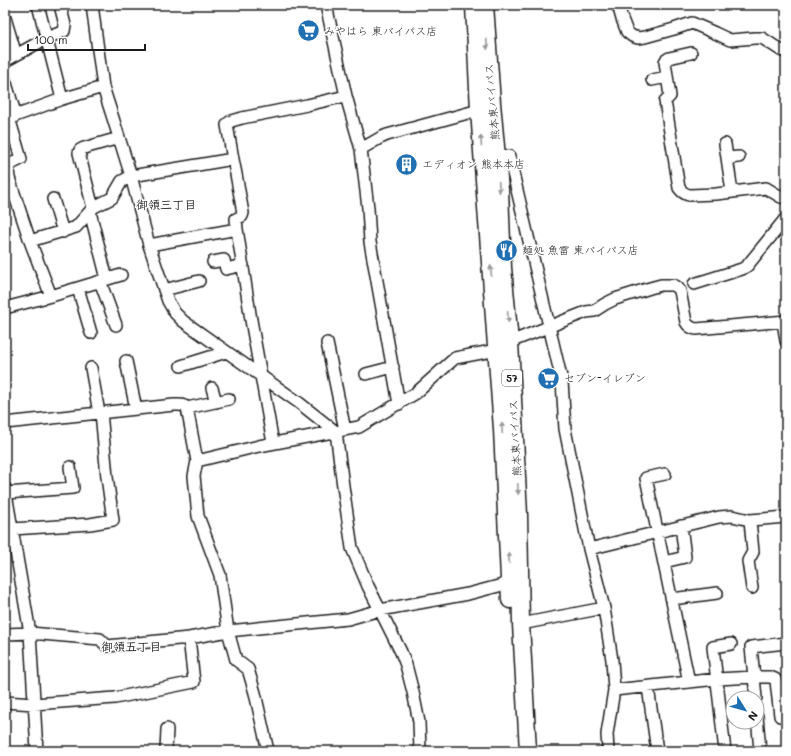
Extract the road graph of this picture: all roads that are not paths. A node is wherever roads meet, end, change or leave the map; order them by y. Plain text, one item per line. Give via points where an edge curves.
1 (38, 5) edge
2 (60, 5) edge
3 (92, 5) edge
4 (326, 5) edge
5 (474, 5) edge
6 (485, 5) edge
7 (618, 5) edge
8 (5, 18) edge
9 (47, 38) junction
10 (786, 51) edge
11 (691, 53) dead end
12 (16, 55) junction
13 (5, 61) edge
14 (667, 77) junction
15 (5, 80) edge
16 (652, 80) dead end
17 (103, 87) junction
18 (346, 96) junction
19 (62, 99) junction
20 (479, 110) junction
21 (12, 114) edge
22 (119, 138) junction
23 (725, 144) dead end
24 (361, 149) junction
25 (496, 155) junction
26 (740, 157) dead end
27 (233, 158) junction
28 (727, 158) junction
29 (131, 176) junction
30 (732, 192) junction
31 (786, 198) edge
32 (53, 199) dead end
33 (91, 210) junction
34 (786, 218) edge
35 (237, 229) junction
36 (64, 232) junction
37 (30, 242) junction
38 (149, 245) junction
39 (213, 262) dead end
40 (243, 265) junction
41 (121, 275) dead end
42 (104, 280) junction
43 (199, 282) dead end
44 (694, 284) dead end
45 (78, 288) junction
46 (164, 290) junction
47 (51, 296) junction
48 (5, 308) edge
49 (785, 321) edge
50 (116, 326) dead end
51 (549, 326) junction
52 (91, 333) dead end
53 (786, 341) edge
54 (327, 343) dead end
55 (503, 346) junction
56 (226, 352) junction
57 (126, 361) dead end
58 (181, 366) dead end
59 (90, 368) dead end
60 (393, 368) junction
61 (366, 374) dead end
62 (261, 377) junction
63 (212, 388) dead end
64 (229, 399) dead end
65 (216, 402) junction
66 (399, 404) junction
67 (187, 408) junction
68 (136, 409) junction
69 (100, 413) junction
70 (5, 423) edge
71 (340, 431) junction
72 (273, 444) junction
73 (197, 461) junction
74 (70, 467) dead end
75 (665, 474) dead end
76 (5, 491) edge
77 (786, 517) edge
78 (750, 520) junction
79 (681, 526) junction
80 (12, 529) junction
81 (658, 532) junction
82 (589, 549) junction
83 (664, 562) junction
84 (510, 582) junction
85 (752, 588) dead end
86 (717, 592) dead end
87 (672, 599) junction
88 (604, 608) junction
89 (380, 610) junction
90 (521, 624) junction
91 (228, 631) junction
92 (30, 633) junction
93 (5, 634) edge
94 (189, 638) junction
95 (786, 643) edge
96 (731, 644) dead end
97 (754, 677) junction
98 (717, 679) junction
99 (689, 682) junction
100 (648, 687) junction
101 (614, 690) junction
102 (755, 690) edge
103 (5, 702) edge
104 (34, 704) junction
105 (780, 716) dead end
106 (167, 729) dead end
107 (758, 730) edge
108 (37, 751) edge
109 (166, 751) edge
110 (268, 751) edge
111 (420, 751) edge
112 (517, 751) edge
113 (528, 751) edge
114 (608, 751) edge
115 (657, 751) edge
116 (725, 751) edge
117 (760, 751) edge

1 - 9 street
2 - 9 street via 65,29
3 - 17 street
4 - 18 street
5 - 20 highway, 熊本東バイパス / 57
6 -> 25 highway, 熊本東バイパス / 57
7 - 10 street via 627,32 638,38 692,23 730,40 762,38
8 - 12 street
9 - 12 street
9 - 19 street
11 - 14 street via 666,60
12 - 13 street
14 - 16 street
14 - 30 street via 670,96 665,101 679,188 688,195
15 - 21 street
17 - 19 street
17 - 22 street
18 - 24 street
18 - 27 street via 229,122 227,126
19 - 21 street
20 - 24 street via 387,135
55 -> 20 highway, 熊本東バイパス / 57
21 - 37 street via 10,124 21,159 11,164 8,174
22 - 29 street
22 - 33 street via 80,150
23 - 28 street
24 - 60 street via 370,242
25 - 51 street via 509,156
25 -> 55 highway, 熊本東バイパス / 57 via 503,268
26 - 28 street
27 - 29 street
27 - 35 street via 243,213 236,219
28 - 30 street
29 - 33 street via 122,182 110,199
29 - 38 street
30 - 31 street via 766,188
32 - 36 street
33 - 36 street via 78,226
33 - 42 street
34 - 44 street via 747,266
35 - 38 street
35 - 40 street
36 - 37 street
37 - 47 street
38 - 46 street
39 - 40 street via 224,260 226,269
40 - 62 street
41 - 42 street
42 - 45 street
42 - 50 street
43 - 46 street
45 - 47 street
45 - 52 street
46 - 56 street via 175,313
47 - 48 street
49 - 51 street via 693,329 686,322 679,289 674,285 666,285 615,299 594,311
49 - 53 street
51 - 55 street
51 - 82 street via 563,385 565,429
54 - 71 street
55 - 66 street via 455,358 424,387
84 -> 55 highway, 熊本東バイパス / 57 via 502,430
55 -> 90 highway, 熊本東バイパス / 57 via 519,515
56 - 58 street
56 - 62 street
57 - 68 street
59 - 69 street
60 - 61 street
60 - 66 street
62 - 71 street
62 - 72 street
63 - 65 street
64 - 65 street
65 - 67 street
66 - 71 street via 359,427
67 - 68 street via 180,405
67 - 73 street
68 - 69 street
69 - 70 street
69 - 80 street via 114,520
71 - 72 street
71 - 89 street via 343,486 352,548
72 - 73 street
73 - 91 street via 194,476 198,516 220,575
74 - 76 street via 73,488
75 - 81 street via 646,478
76 - 80 street
77 - 78 street
78 - 79 street via 727,516
78 - 85 street via 753,552 748,561
79 - 81 street
79 - 83 street via 685,557
80 - 92 street
81 - 82 street
81 - 83 street
82 - 88 street
83 - 87 street
84 - 89 street via 468,594
84 - 112 highway, 熊本東バイパス / 57
86 - 87 street
87 - 99 street
88 - 90 street
88 - 101 street
89 - 91 street via 348,619
89 - 111 street via 401,652 410,678 419,722
90 - 113 highway, 熊本東バイパス / 57
91 - 94 street
91 - 110 street via 236,660 248,669
92 - 93 street
92 - 94 street via 100,639 107,646
92 - 104 street
94 - 104 street via 194,682 114,698
95 - 97 street via 751,647
96 - 98 street via 712,647
97 - 98 street
97 - 102 street
97 - 105 street via 775,679
98 - 99 street
98 - 116 street
99 - 100 street
100 - 101 street
100 - 115 street
101 - 114 street via 607,734
103 - 104 street
104 - 108 street
106 - 109 street
107 - 117 street

